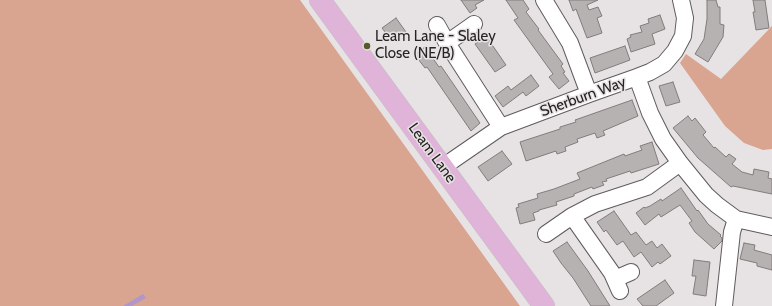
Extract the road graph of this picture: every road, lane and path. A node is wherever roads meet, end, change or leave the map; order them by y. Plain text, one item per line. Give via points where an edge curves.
1 (320, 0) edge
2 (544, 0) edge
3 (681, 0) edge
4 (474, 24) dead end
5 (437, 25) dead end
6 (447, 43) junction
7 (637, 78) junction
8 (589, 94) junction
9 (501, 127) junction
10 (680, 164) junction
11 (443, 168) junction
12 (572, 216) junction
13 (736, 220) junction
14 (772, 227) edge
15 (546, 234) dead end
16 (631, 272) dead end
17 (544, 306) edge
18 (724, 306) edge

1 - 11 main road, Leam Lane
2 - 8 street via 570,43
3 - 7 street, Sherburn Way via 685,27 680,44 664,64
4 - 6 street
5 - 6 street
6 - 9 street
7 - 8 street, Sherburn Way
7 - 10 street via 655,126
8 - 9 street, Sherburn Way
9 - 11 street, Sherburn Way
10 - 12 street via 646,187 604,200
10 - 13 street via 706,195
11 - 17 main road, Leam Lane
12 - 15 street
12 - 16 street via 618,285
13 - 14 street
13 - 18 street via 732,232

